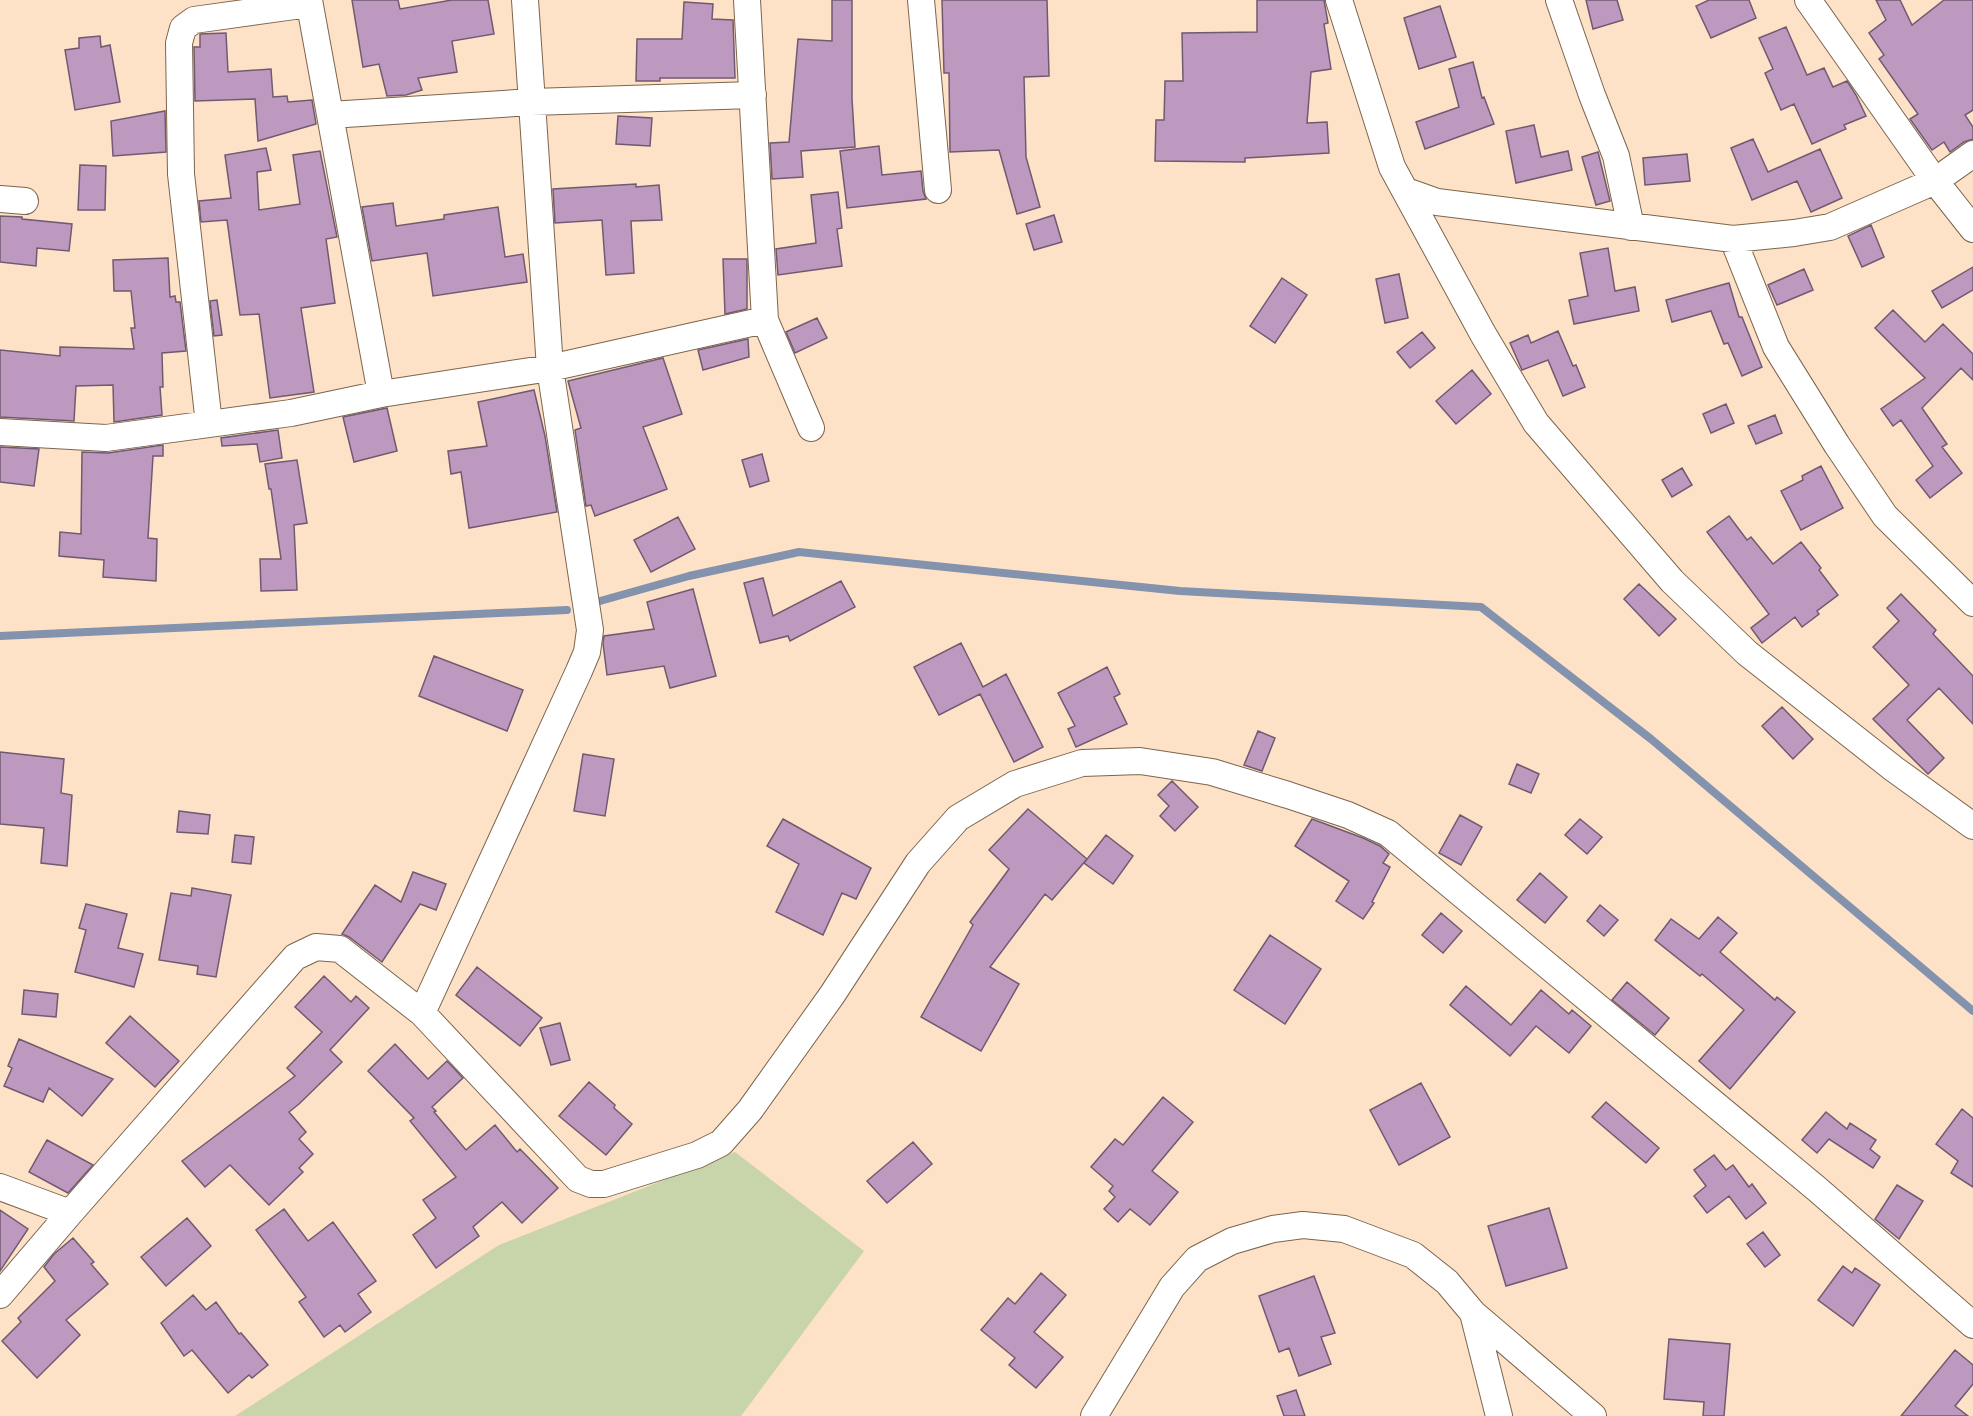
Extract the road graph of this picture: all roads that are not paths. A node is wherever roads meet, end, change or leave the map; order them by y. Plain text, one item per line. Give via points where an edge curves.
1 (525, 0) edge
2 (747, 0) edge
3 (921, 0) edge
4 (1340, 0) edge
5 (1559, 0) edge
6 (1808, 0) edge
7 (309, 2) edge
8 (753, 95) junction
9 (532, 102) junction
10 (330, 115) junction
11 (1973, 154) edge
12 (1935, 181) junction
13 (938, 190) dead end
14 (1406, 191) junction
15 (1631, 226) junction
16 (1973, 229) edge
17 (1733, 239) junction
18 (765, 320) junction
19 (550, 368) junction
20 (381, 394) junction
21 (209, 424) junction
22 (811, 428) dead end
23 (0, 432) edge
24 (1973, 603) edge
25 (1973, 826) edge
26 (422, 1013) junction
27 (0, 1187) edge
28 (70, 1213) junction
29 (0, 1295) edge
30 (1473, 1313) junction
31 (1973, 1325) edge
32 (1094, 1416) edge
33 (1499, 1416) edge
34 (1593, 1416) edge

1 - 9 street
2 - 8 street
3 - 13 street
4 - 14 street via 1392,167
5 - 15 street via 1616,156
6 - 12 street
7 - 10 street
7 - 21 street via 194,20 183,28 179,43 181,174
8 - 9 street
8 - 18 street
9 - 10 street
9 - 19 street
10 - 20 street
11 - 12 street
12 - 16 street
12 - 17 street via 1830,227
14 - 15 street via 1437,202
14 - 25 street via 1536,423 1672,581 1747,653
15 - 17 street
17 - 24 street via 1776,347 1837,445 1885,516
18 - 19 street
18 - 22 street
19 - 20 street
19 - 26 street via 590,630 586,652
20 - 21 street via 291,413
21 - 23 street via 106,438
26 - 28 street via 340,949 316,947 295,957
26 - 31 street via 578,1179 591,1184 617,1181 697,1155 721,1143 750,1110 825,1004 918,863 958,818 1015,784 1082,763 1140,761 1212,772 1328,808 1388,833 1817,1189
27 - 28 street
28 - 29 street
30 - 32 street via 1447,1282 1413,1255 1344,1229 1303,1225 1232,1241 1197,1259 1172,1287
30 - 33 street
30 - 34 street

